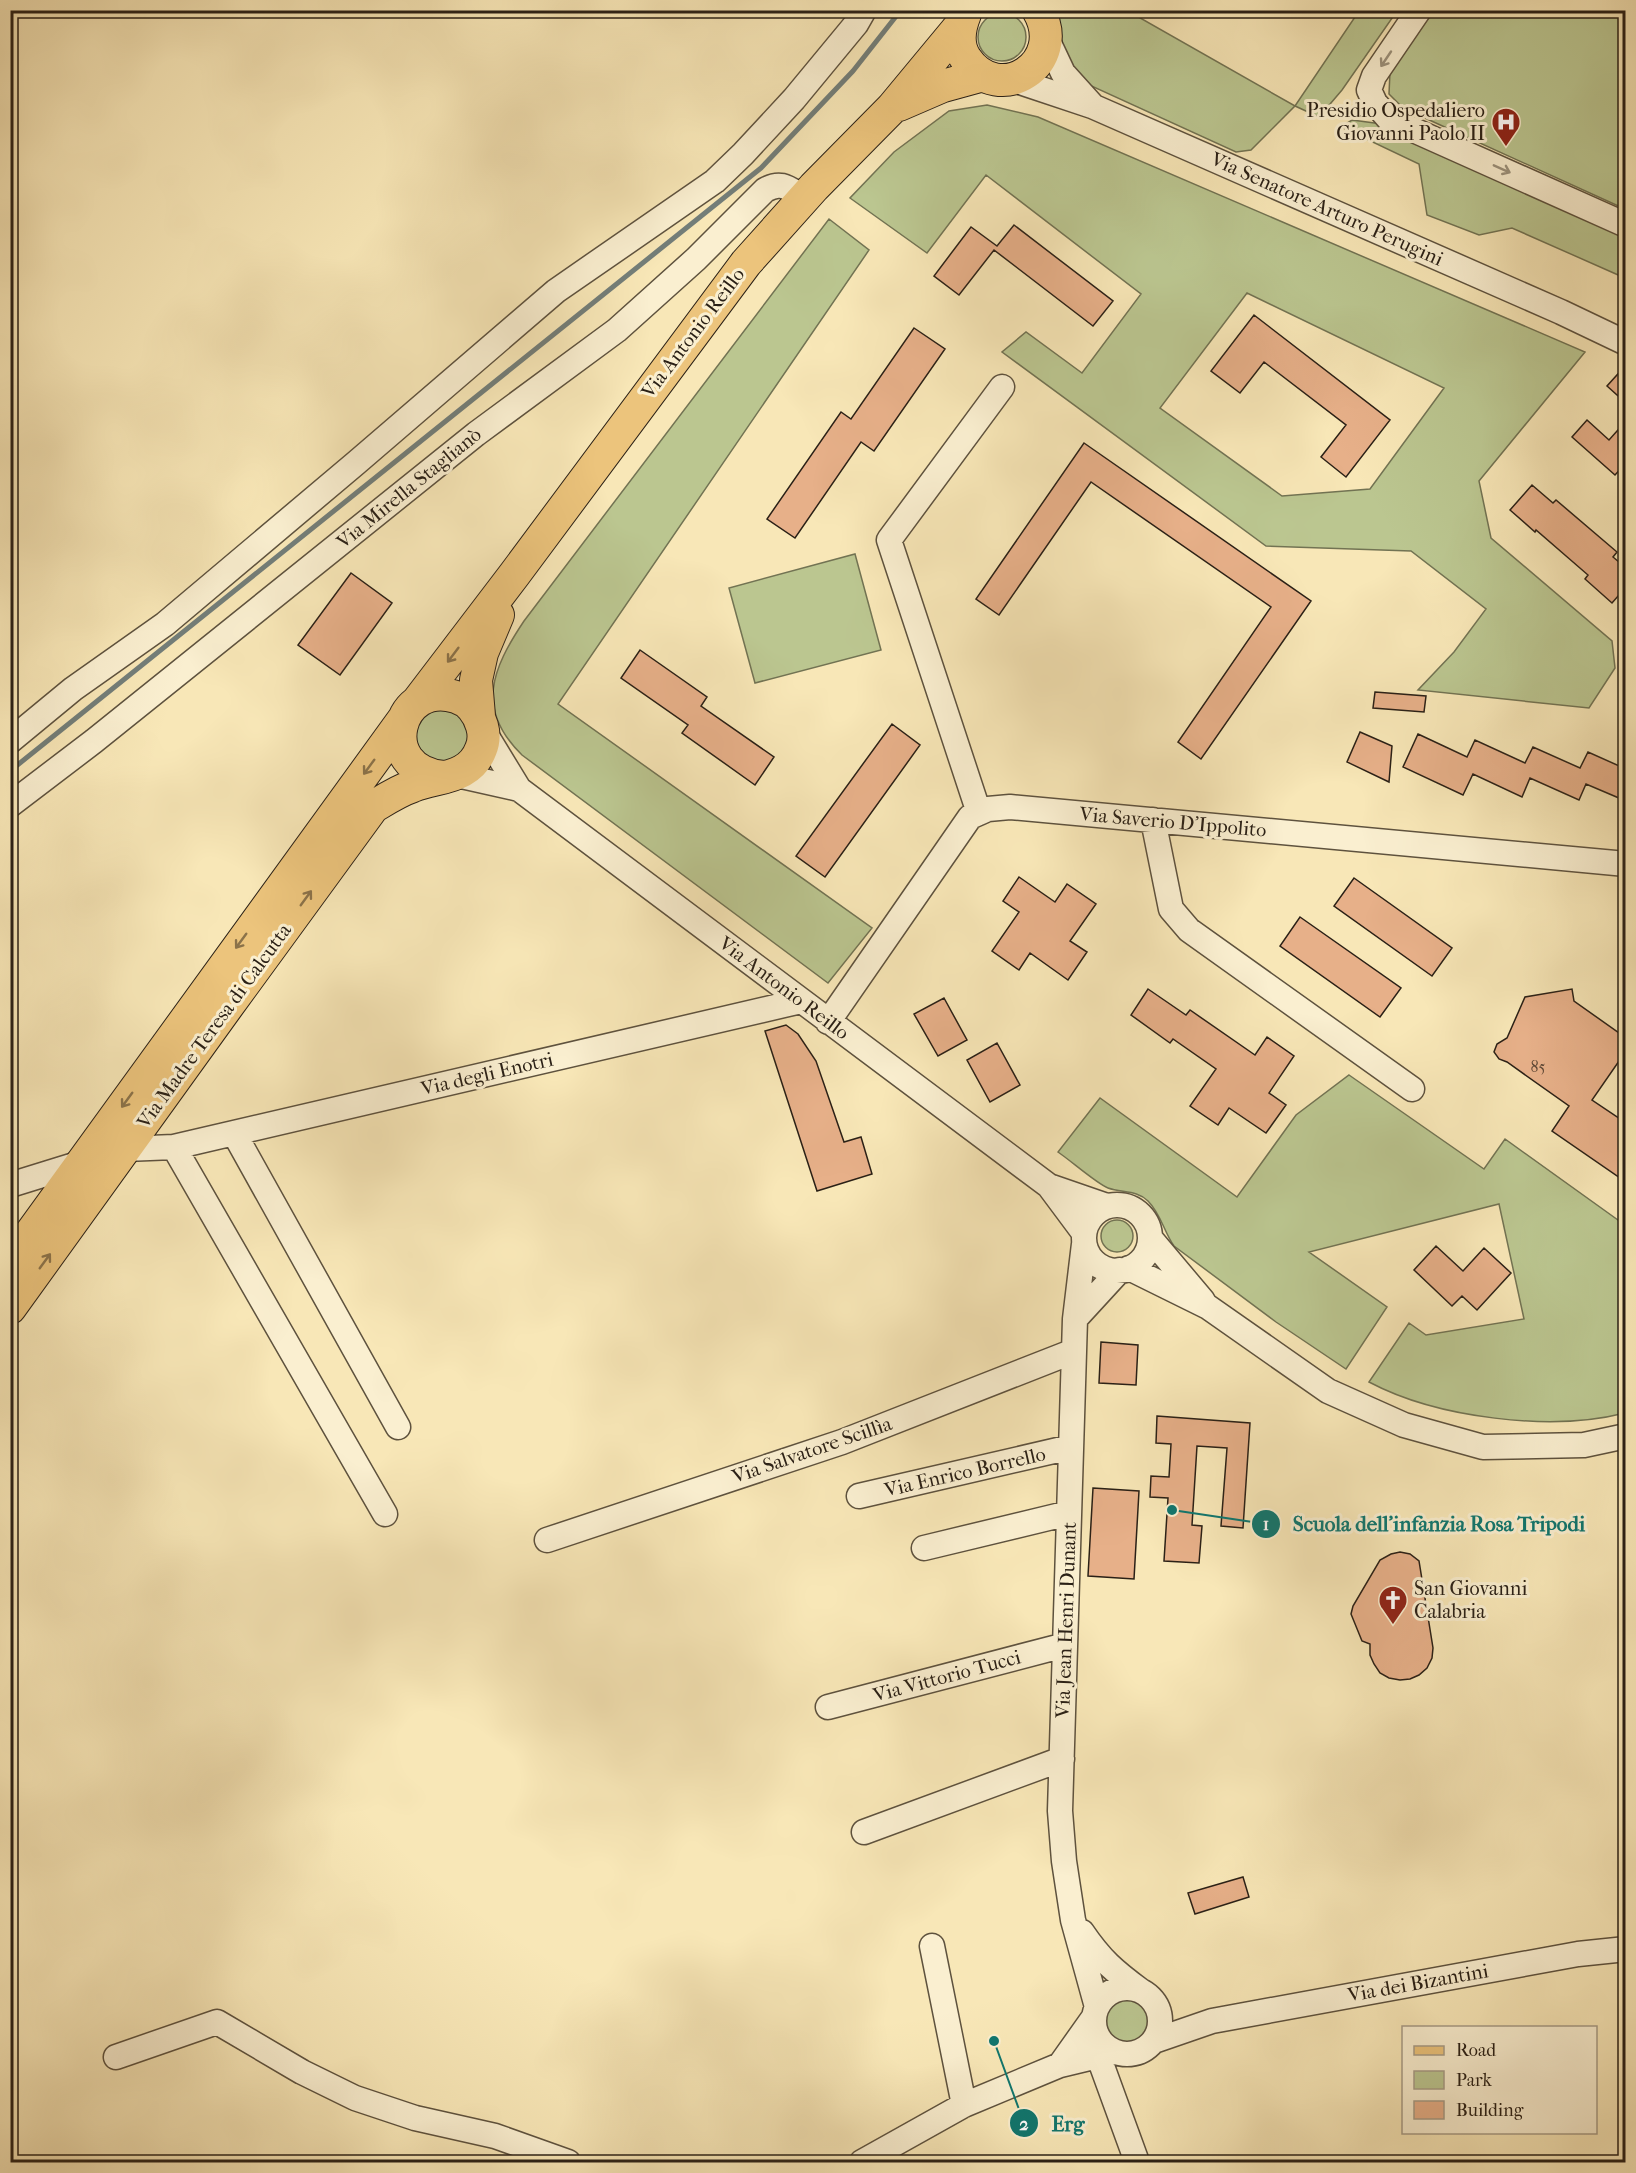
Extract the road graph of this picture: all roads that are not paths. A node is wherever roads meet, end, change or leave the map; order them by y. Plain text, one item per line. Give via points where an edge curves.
1 (864, 10) edge
2 (1419, 10) edge
3 (964, 18) edge
4 (1041, 18) edge
5 (997, 77) junction
6 (1092, 106) junction
7 (892, 108) junction
8 (804, 198) junction
9 (1626, 225) edge
10 (1561, 312) junction
11 (1626, 336) edge
12 (1626, 343) edge
13 (1002, 387) dead end
14 (514, 575) junction
15 (411, 710) junction
16 (481, 723) junction
17 (10, 741) edge
18 (450, 776) junction
19 (519, 789) junction
20 (10, 805) edge
21 (979, 813) junction
22 (1153, 820) junction
23 (1626, 864) edge
24 (801, 1001) junction
25 (828, 1022) junction
26 (1412, 1089) dead end
27 (234, 1133) junction
28 (174, 1147) junction
29 (125, 1149) junction
30 (81, 1163) junction
31 (10, 1185) edge
32 (1049, 1186) junction
33 (1107, 1206) junction
34 (1150, 1238) junction
35 (1084, 1239) junction
36 (10, 1262) edge
37 (1124, 1269) junction
38 (1208, 1307) junction
39 (10, 1308) edge
40 (1075, 1319) junction
41 (1074, 1351) junction
42 (398, 1427) dead end
43 (1626, 1436) edge
44 (1071, 1447) junction
45 (859, 1496) dead end
46 (1069, 1513) junction
47 (385, 1514) dead end
48 (547, 1540) dead end
49 (924, 1548) dead end
50 (1065, 1645) junction
51 (828, 1707) dead end
52 (1062, 1759) junction
53 (864, 1832) dead end
54 (1074, 1920) junction
55 (932, 1946) dead end
56 (1626, 1948) edge
57 (1147, 1996) junction
58 (1212, 2021) junction
59 (1113, 2037) junction
60 (116, 2057) dead end
61 (1060, 2066) junction
62 (1112, 2095) junction
63 (964, 2105) junction
64 (568, 2163) edge
65 (862, 2163) edge
66 (1137, 2163) edge

1 - 17 street via 794,99 715,181 556,291 165,624 73,689
2 -> 9 street via 1374,76 1369,90 1389,119
3 - 5 main road via 959,41 963,55 972,67
3 - 7 main road, Via Antonio Reillo
4 - 5 main road, Via Antonio Reillo via 1044,53 1036,65 1025,74
4 - 6 street, Via Senatore Arturo Perugini via 1063,73
5 - 6 street, Via Senatore Arturo Perugini
5 - 7 main road, Via Antonio Reillo via 943,86
6 - 10 street, Via Senatore Arturo Perugini
7 - 8 main road, Via Antonio Reillo
8 - 14 main road, Via Antonio Reillo via 746,263
8 - 20 street, Via Mirella Staglianò via 779,184 765,190 617,330 476,434
10 - 11 street, Via Senatore Arturo Perugini
10 - 12 street, Via Senatore Arturo Perugini
13 - 21 street via 889,540
14 -> 15 main road, Via Antonio Reillo
14 - 16 main road, Via Antonio Reillo via 482,653 476,680
15 - 16 main road via 431,695 445,694 470,705
15 - 18 main road via 400,733 408,759 430,776
15 -> 30 main road, Via Madre Teresa di Calcutta
16 - 18 main road via 483,744 478,757 469,767
16 - 19 street, Via Antonio Reillo
18 - 19 street, Via Antonio Reillo
29 -> 18 main road, Via Madre Teresa di Calcutta via 373,807 404,789
19 - 24 street, Via Antonio Reillo
21 - 22 street, Via Saverio D'Ippolito via 1010,807
21 - 25 street via 970,817
22 - 23 street, Via Saverio D'Ippolito
22 - 26 street via 1171,909 1188,930
24 - 25 street, Via Antonio Reillo
24 - 27 street, Via degli Enotri
25 - 32 street, Via Antonio Reillo
27 - 28 street, Via degli Enotri
27 - 42 street
28 - 29 street, Via degli Enotri
28 - 47 street
39 -> 29 main road, Via Madre Teresa di Calcutta
30 - 31 street
30 - 36 main road, Via Madre Teresa di Calcutta
32 - 33 street, Via Antonio Reillo
32 - 35 street, Via Antonio Reillo
33 - 34 street via 1117,1204 1137,1211 1149,1228
33 - 35 street via 1091,1216
34 - 37 street via 1144,1257
34 - 38 street
35 - 37 street via 1097,1264
35 - 40 street, Via Jean Henri Dunant
37 - 38 street
37 - 40 street
38 - 43 street via 1328,1390 1404,1425 1483,1447 1584,1445
40 - 41 street, Via Jean Henri Dunant
41 - 44 street, Via Jean Henri Dunant
41 - 48 street, Via Salvatore Scillìa via 842,1442
44 - 45 street, Via Enrico Borrello
44 - 46 street, Via Jean Henri Dunant
46 - 49 street
46 - 50 street, Via Jean Henri Dunant
50 - 51 street, Via Vittorio Tucci
50 - 52 street, Via Jean Henri Dunant
52 - 53 street
52 - 54 street, Via Jean Henri Dunant via 1060,1811
54 - 57 street, Via Jean Henri Dunant via 1099,1956
54 - 59 street, Via Jean Henri Dunant
55 - 63 street
56 - 58 street, Via dei Bizantini
57 - 58 street, Via dei Bizantini via 1184,2014
57 - 59 street via 1157,2009 1158,2031
57 - 59 street via 1122,1988 1103,1998
58 - 59 street, Via dei Bizantini
59 - 61 street
59 - 61 street, Via dei Bizantini
59 - 62 street
59 - 62 street, Via Jean Henri Dunant
60 - 64 street via 217,2022 355,2098 415,2118 495,2136
61 - 63 street, Via dei Bizantini
62 - 66 street, Via Jean Henri Dunant
63 - 65 street, Via dei Bizantini

